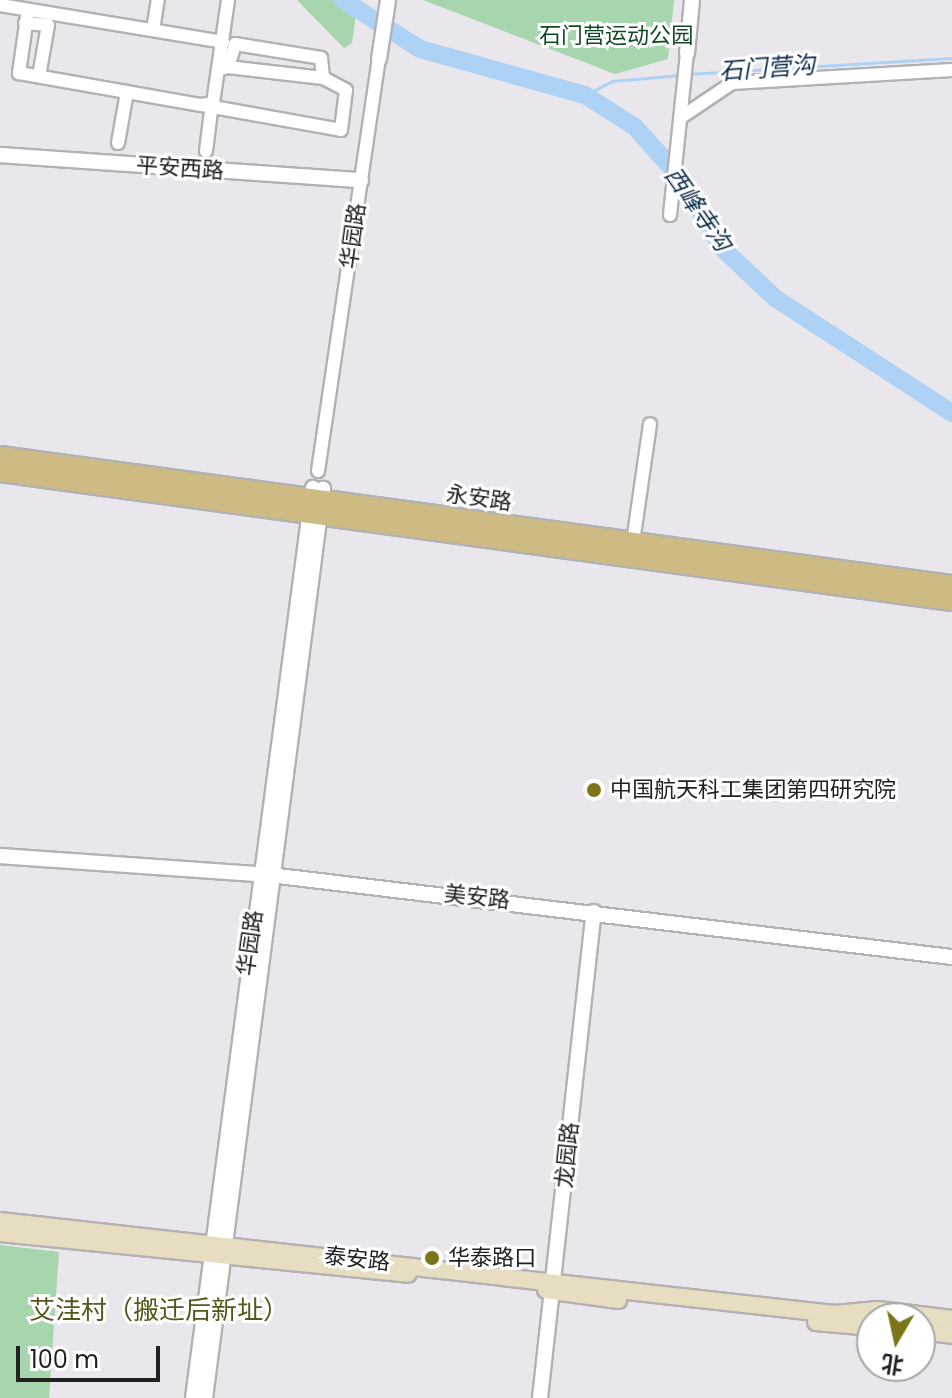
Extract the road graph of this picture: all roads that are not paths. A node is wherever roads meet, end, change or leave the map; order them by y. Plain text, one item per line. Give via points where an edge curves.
1 (158, 0) edge
2 (228, 0) edge
3 (388, 0) edge
4 (692, 0) edge
5 (0, 5) edge
6 (27, 16) junction
7 (153, 30) junction
8 (223, 42) junction
9 (687, 53) joint
10 (379, 59) joint
11 (223, 68) junction
12 (952, 70) edge
13 (39, 76) junction
14 (323, 78) junction
15 (127, 92) junction
16 (206, 108) junction
17 (680, 118) junction
18 (118, 143) dead end
19 (206, 151) dead end
20 (0, 155) edge
21 (361, 180) junction
22 (670, 215) dead end
23 (650, 424) dead end
24 (0, 456) edge
25 (318, 471) dead end
26 (0, 472) edge
27 (316, 501) junction
28 (633, 542) junction
29 (952, 585) edge
30 (952, 601) edge
31 (0, 856) edge
32 (265, 874) junction
33 (594, 912) junction
34 (952, 957) edge
35 (0, 1221) edge
36 (0, 1233) edge
37 (216, 1250) junction
38 (552, 1286) junction
39 (952, 1319) edge
40 (856, 1325) edge
41 (193, 1398) edge
42 (205, 1398) edge
43 (540, 1398) edge

1 - 7 street
2 - 8 street
3 - 10 street, 华园路
4 - 9 street
5 - 6 street
6 - 7 street
6 - 13 street via 48,25
6 - 13 street via 17,67 19,73
7 - 8 street
8 - 11 street
9 - 17 street
10 - 21 street, 华园路
11 - 14 street
11 - 14 street via 235,44 321,58
11 - 16 street via 213,103
12 - 17 street via 732,83
13 - 15 street
14 - 16 street via 346,90 341,130
15 - 16 street
15 - 18 street
16 - 19 street
17 - 22 street
20 - 21 street, 平安西路
21 - 25 street, 华园路
23 - 28 street
24 - 27 main road, 永安路
26 - 27 main road, 永安路
27 - 28 main road, 永安路
27 - 30 main road, 永安路
27 - 32 street, 华园路
28 - 29 main road, 永安路
31 - 32 street, 美安路
32 - 33 street, 美安路
32 - 37 street, 华园路
33 - 34 street, 美安路
33 - 38 street, 龙园路
35 - 37 main road, 泰安路
36 - 37 main road, 泰安路
37 - 38 main road, 泰安路
37 - 41 street, 华园路
37 - 42 street, 华园路
38 - 39 main road, 泰安路 via 834,1314 878,1310
38 - 40 main road, 泰安路
38 - 43 street, 龙园路

